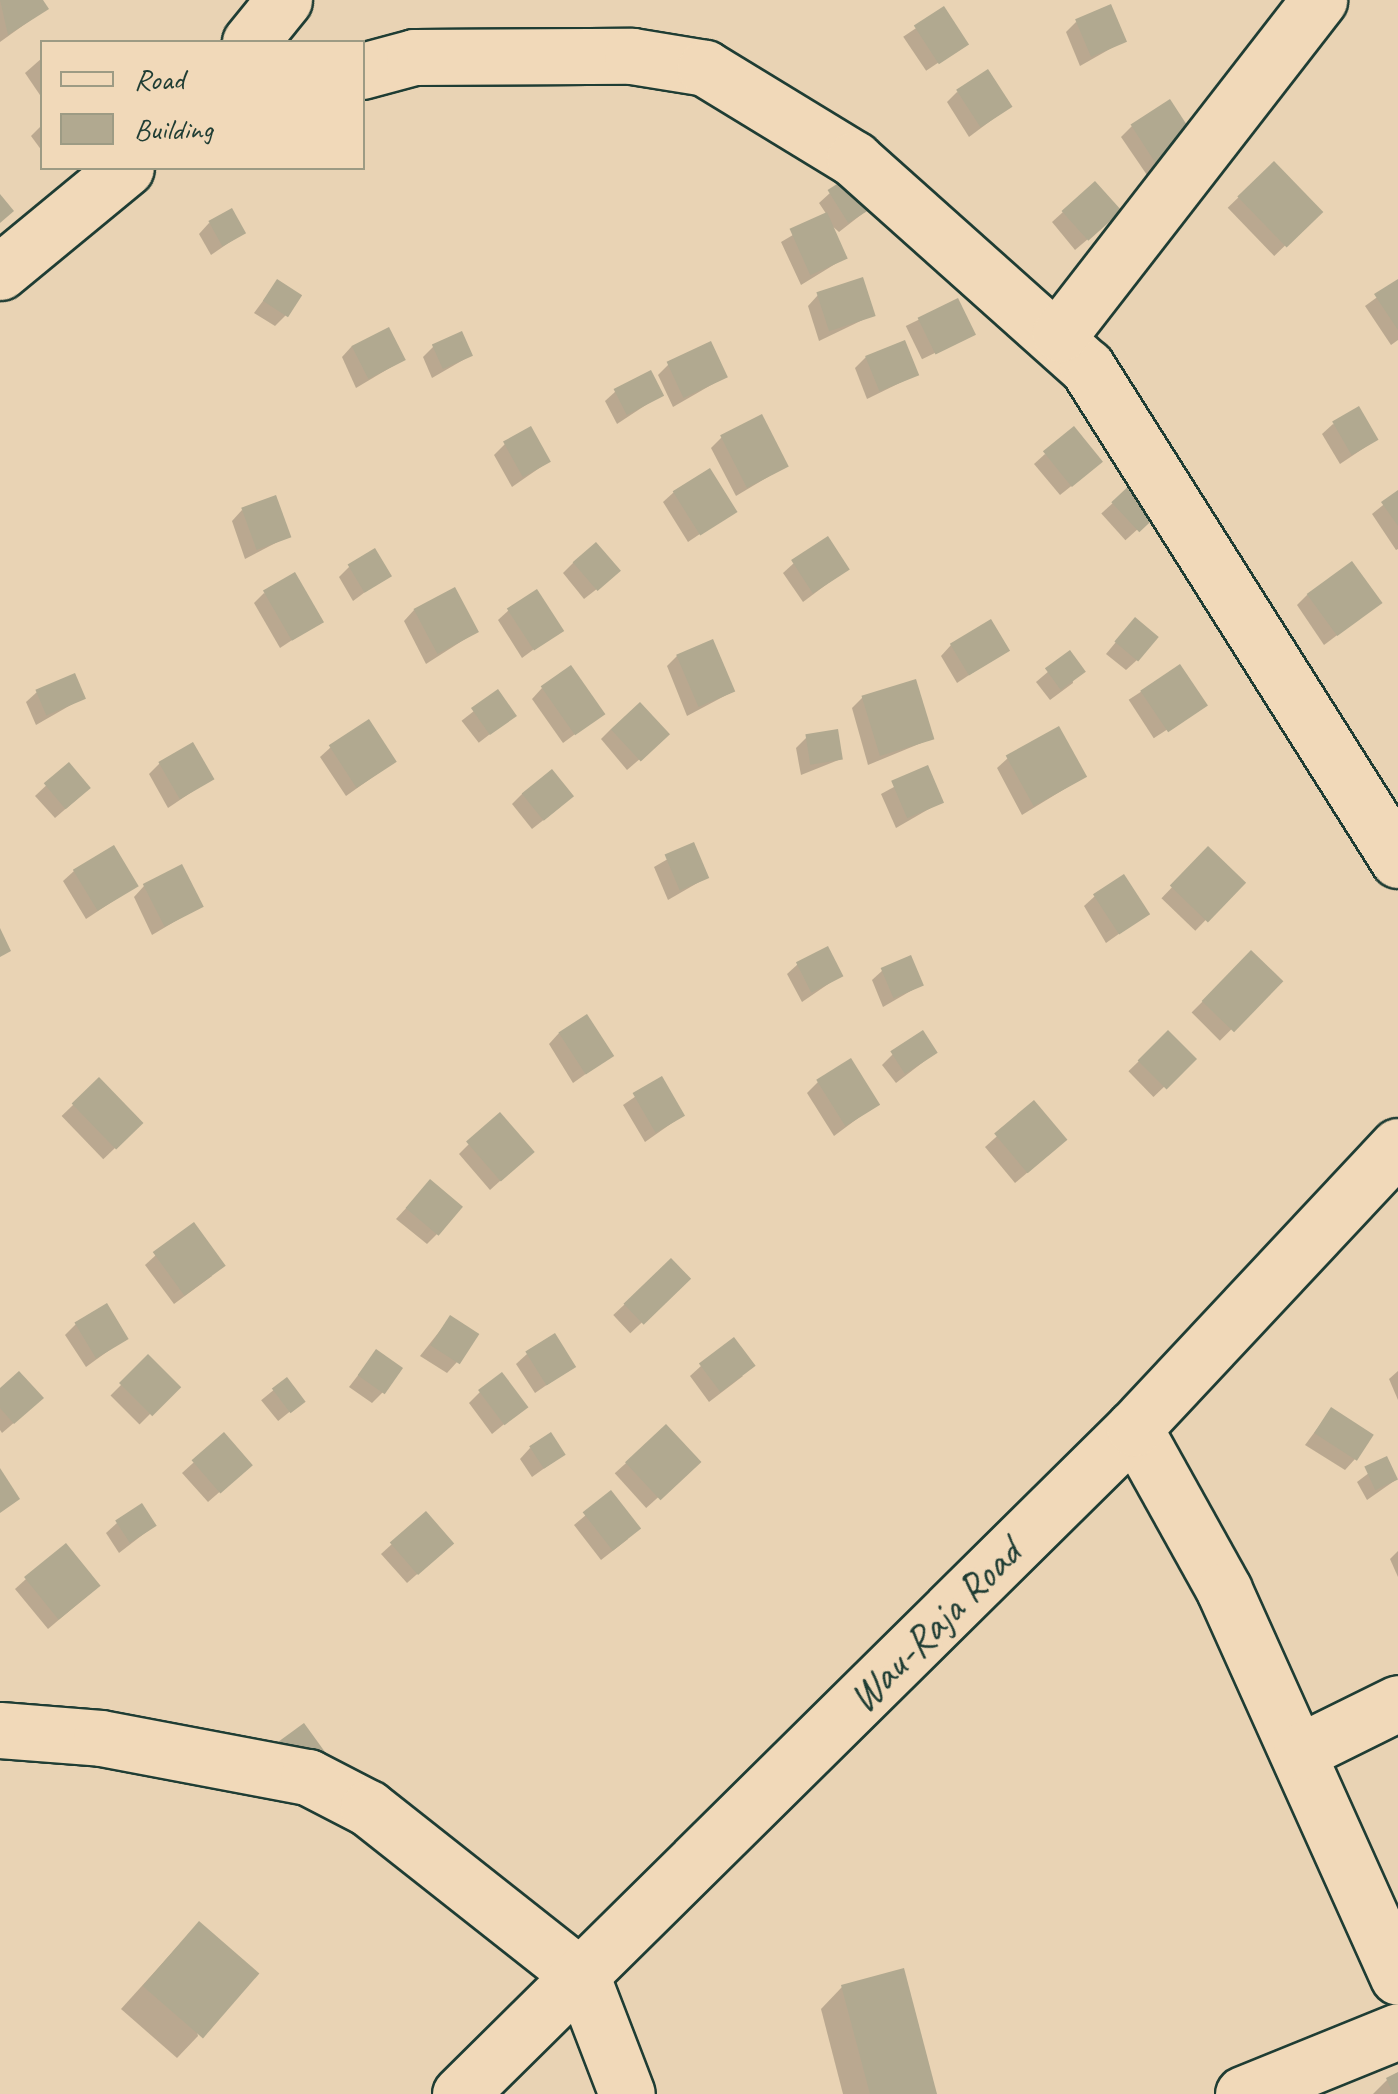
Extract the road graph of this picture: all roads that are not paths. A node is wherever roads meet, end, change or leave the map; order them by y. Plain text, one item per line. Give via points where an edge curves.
1 (284, 0) edge
2 (1319, 0) edge
3 (252, 40) edge
4 (365, 70) edge
5 (124, 170) edge
6 (0, 272) edge
7 (1060, 334) junction
8 (1398, 860) edge
9 (1398, 1146) edge
10 (1134, 1428) junction
11 (1398, 1704) edge
12 (0, 1730) edge
13 (1301, 1750) junction
14 (582, 1977) junction
15 (1398, 1977) edge
16 (1398, 2030) edge
17 (460, 2094) edge
18 (628, 2094) edge
19 (1243, 2094) edge

1 - 3 street
2 - 7 street
4 - 7 street via 414,57 632,56 705,68 854,159
5 - 6 street
7 - 8 street via 1272,650
9 - 10 street, Wau-Raja Road
10 - 13 street
10 - 14 street, Wau-Raja Road
11 - 13 street
12 - 14 street via 101,1738 308,1776 368,1808
13 - 15 street
14 - 17 street, Wau-Raja Road
14 - 18 street
16 - 19 street

